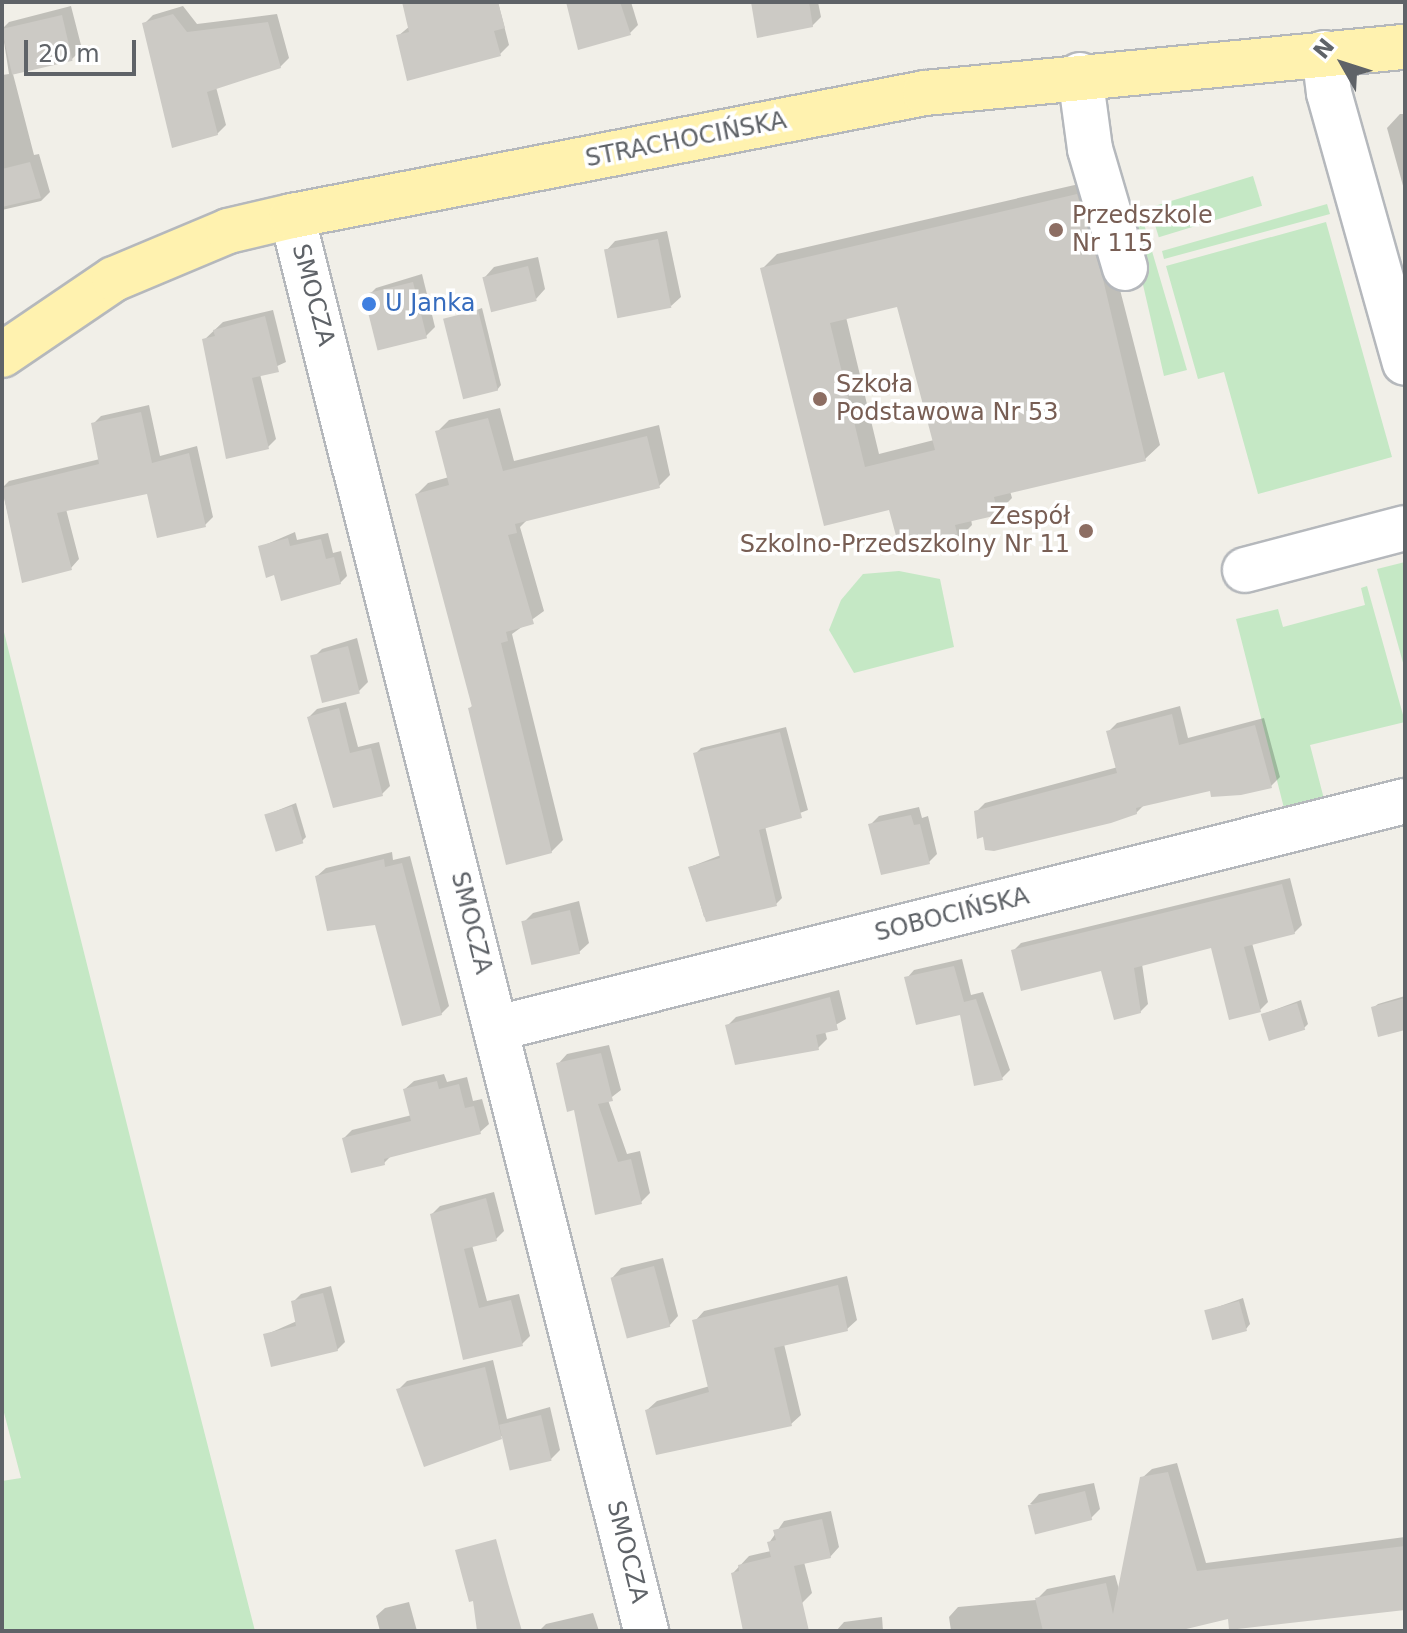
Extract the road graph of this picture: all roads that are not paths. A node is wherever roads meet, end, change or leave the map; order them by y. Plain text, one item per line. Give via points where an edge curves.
1 (1405, 47) edge
2 (1324, 53) junction
3 (1080, 75) junction
4 (292, 216) junction
5 (1125, 268) dead end
6 (2, 355) edge
7 (1405, 363) edge
8 (1405, 528) edge
9 (1245, 570) dead end
10 (1405, 801) edge
11 (498, 1028) junction
12 (646, 1631) edge

1 - 2 main road, STRACHOCIŃSKA
2 - 3 main road, STRACHOCIŃSKA
2 - 7 street via 1329,93
3 - 4 main road, STRACHOCIŃSKA via 925,93
3 - 5 street via 1090,149
4 - 6 main road, STRACHOCIŃSKA via 228,231 114,279
4 - 11 street, SMOCZA
8 - 9 street
10 - 11 street, SOBOCIŃSKA
11 - 12 street, SMOCZA

